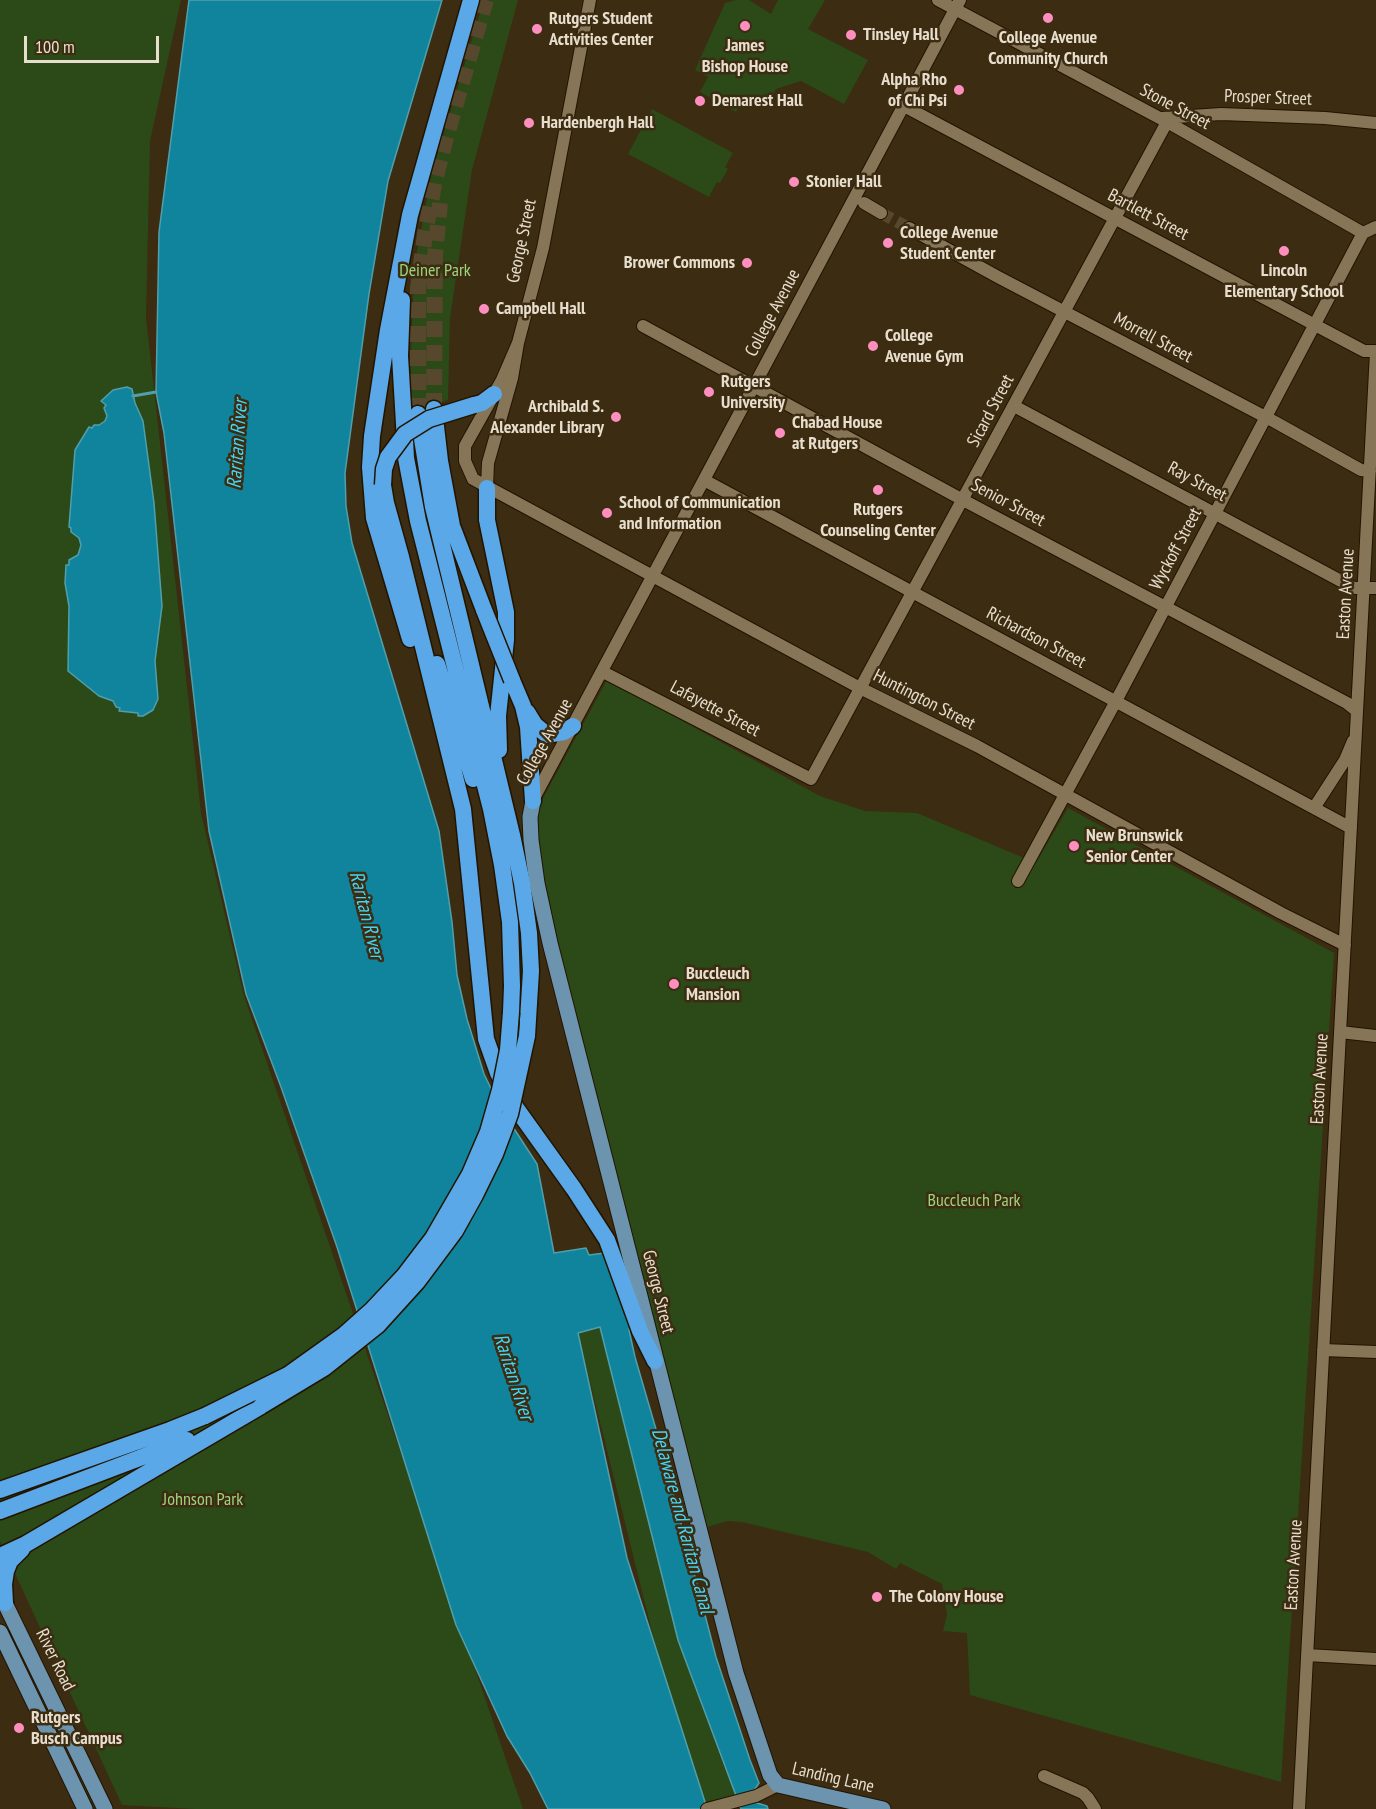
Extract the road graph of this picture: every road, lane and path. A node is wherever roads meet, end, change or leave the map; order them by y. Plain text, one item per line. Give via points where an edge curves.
1 (471, 0) edge
2 (590, 0) edge
3 (938, 0) edge
4 (957, 5) edge
5 (904, 106) junction
6 (1163, 120) junction
7 (1376, 123) edge
8 (864, 203) dead end
9 (881, 213) tunnel mouth
10 (410, 215) junction
11 (1114, 217) junction
12 (1376, 227) edge
13 (914, 231) tunnel mouth
14 (1363, 233) junction
15 (1064, 312) junction
16 (1315, 325) junction
17 (643, 326) dead end
18 (518, 343) junction
19 (1376, 351) edge
20 (754, 386) junction
21 (494, 394) junction
22 (1014, 406) junction
23 (1267, 418) junction
24 (1370, 471) junction
25 (704, 480) junction
26 (487, 488) junction
27 (963, 500) junction
28 (1216, 513) junction
29 (401, 558) junction
30 (653, 576) junction
31 (1370, 588) edge
32 (912, 593) junction
33 (1166, 607) junction
34 (603, 672) junction
35 (860, 688) junction
36 (1116, 701) junction
37 (523, 706) junction
38 (1357, 711) junction
39 (573, 726) junction
40 (1356, 735) junction
41 (811, 779) joint
42 (502, 792) junction
43 (1065, 795) junction
44 (533, 801) junction
45 (1314, 808) junction
46 (463, 809) junction
47 (1351, 828) junction
48 (1018, 881) dead end
49 (510, 922) junction
50 (1345, 945) junction
51 (1340, 1032) junction
52 (1376, 1036) edge
53 (1323, 1350) junction
54 (1376, 1353) edge
55 (656, 1361) junction
56 (204, 1436) junction
57 (0, 1490) edge
58 (2, 1510) edge
59 (26, 1544) junction
60 (0, 1556) edge
61 (2, 1598) edge
62 (0, 1632) edge
63 (1307, 1655) junction
64 (1376, 1659) edge
65 (1044, 1776) dead end
66 (778, 1785) junction
67 (85, 1809) edge
68 (105, 1809) edge
69 (709, 1809) edge
70 (883, 1809) edge
71 (1095, 1809) edge
72 (1299, 1809) edge

1 - 10 highway
2 - 18 street, George Street via 543,248
3 - 4 street, Stone Street
4 - 5 street, College Avenue
4 - 6 street, Stone Street
5 - 11 street, Bartlett Street
5 - 20 street, College Avenue
6 - 7 street, Prosper Street via 1221,114
6 - 11 street, Sicard Street
6 - 14 street, Stone Street
8 - 9 street
10 - 46 highway via 372,436 371,494 380,540
10 - 49 highway via 400,356 406,458 418,521 491,809
11 - 15 street, Sicard Street
11 - 16 street, Bartlett Street
12 - 14 street
13 - 15 street, Morrell Street
14 - 16 street, Wyckoff Street
15 - 22 street, Sicard Street
15 - 23 street, Morrell Street
16 - 19 street, Bartlett Street via 1364,351
16 - 23 street, Wyckoff Street
17 - 20 street, Senior Street
18 - 21 street, Huntington Street
18 - 26 street, George Street via 488,463
19 - 24 street, Easton Avenue
20 - 25 street, College Avenue
20 - 27 street, Senior Street
21 - 26 street, Huntington Street via 468,438 464,454 473,479
21 - 29 highway, bridge via 482,403 429,419 405,434 388,457 383,485
22 - 27 street, Sicard Street
22 - 28 street, Ray Street
23 - 24 street, Morrell Street via 1361,470
23 - 28 street, Wyckoff Street
24 - 31 street, Easton Avenue
25 - 30 street, College Avenue
25 - 32 street, Richardson Street
26 - 30 street, Huntington Street
26 - 42 highway via 487,520 506,612 498,733
27 - 32 street, Sicard Street
27 - 33 street, Senior Street
28 - 31 street, Ray Street via 1354,588
28 - 33 street, Wyckoff Street
29 - 46 highway
29 - 49 highway via 447,692
30 - 34 street, College Avenue
30 - 35 street, Huntington Street
31 - 38 street, Easton Avenue
32 - 35 street, Sicard Street
32 - 36 street, Richardson Street
33 - 36 street, Wyckoff Street
33 - 38 street, Senior Street
34 - 39 street, College Avenue
34 - 41 street, Lafayette Street
35 - 41 street, Sicard Street
35 - 43 street, Huntington Street
36 - 43 street, Wyckoff Street
36 - 45 street, Richardson Street
37 - 39 highway via 547,735
37 - 42 highway, bridge via 452,526 426,412 433,507
37 - 44 highway
38 - 40 street, Easton Avenue
39 - 44 street, College Avenue
40 - 45 street
40 - 47 street, Easton Avenue
42 - 56 highway, bridge via 522,884 531,971 527,1036 510,1114 495,1154 455,1231 378,1325 324,1368
43 - 48 street, Wyckoff Street
43 - 50 street, Huntington Street
44 - 55 main road, George Street via 530,829 542,910
45 - 47 street, Richardson Street
46 - 55 highway via 486,1040 516,1108 607,1240 640,1331
47 - 50 street, Easton Avenue
49 - 57 highway, bridge via 508,1050 488,1132 470,1174 433,1238 404,1276 344,1335 288,1375 170,1430
50 - 51 street, Easton Avenue
51 - 52 street
51 - 53 street, Easton Avenue
53 - 54 street
53 - 63 street, Easton Avenue
55 - 66 main road, George Street via 736,1673 771,1775
56 - 58 highway
56 - 59 highway
59 - 60 highway
59 - 61 highway via 10,1561
61 - 68 main road, River Road
62 - 67 main road, River Road
63 - 64 street
63 - 72 street, Easton Avenue
65 - 71 street via 1083,1793
66 - 69 street, Landing Lane via 756,1796
66 - 70 main road, Landing Lane

